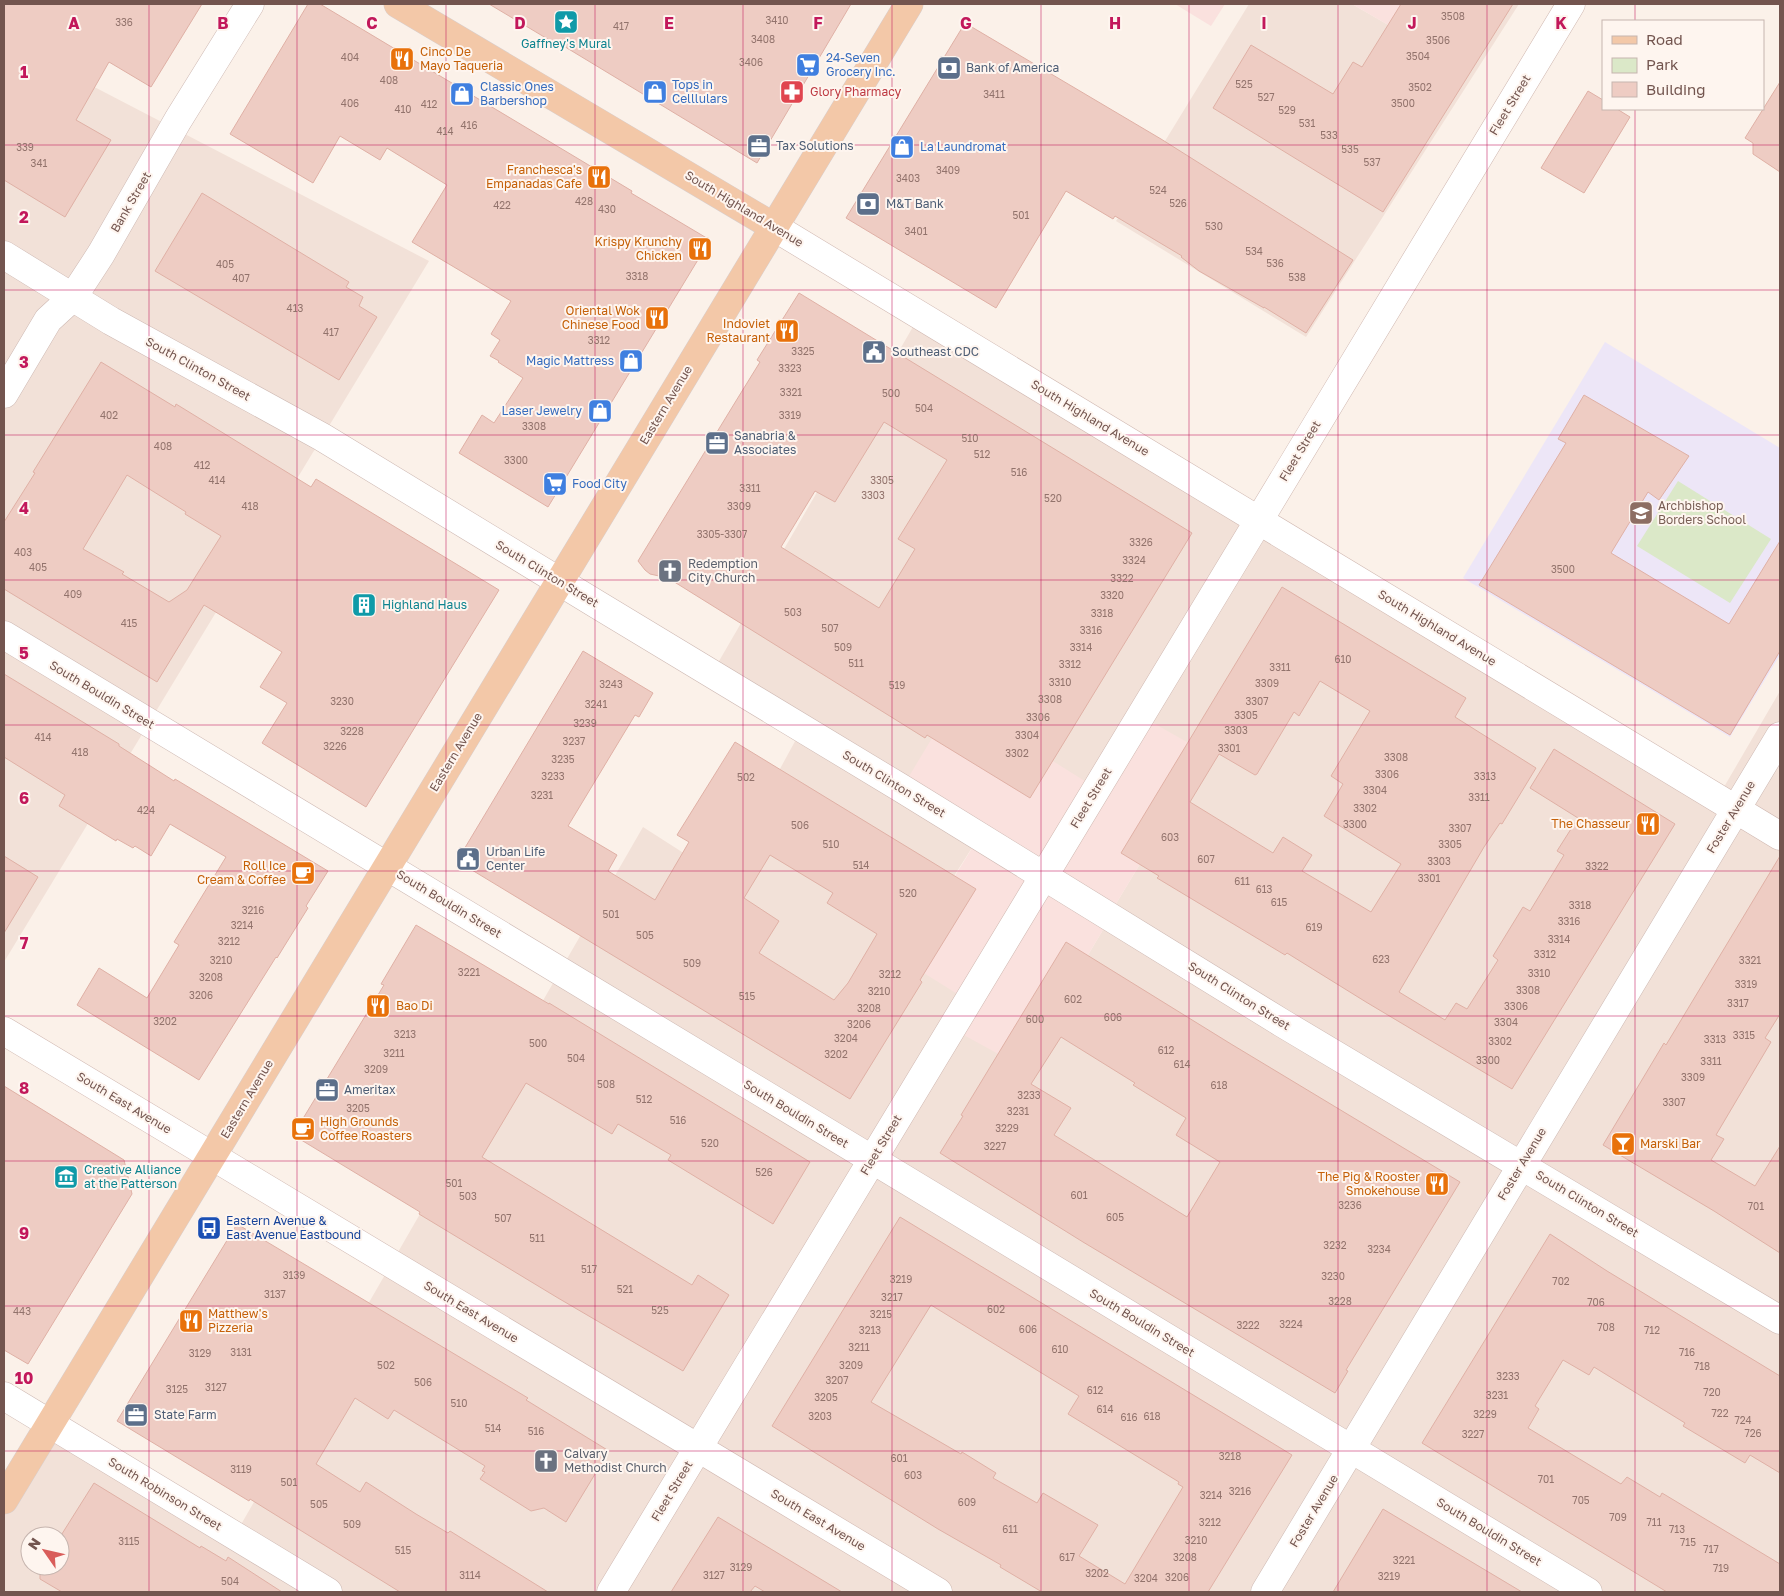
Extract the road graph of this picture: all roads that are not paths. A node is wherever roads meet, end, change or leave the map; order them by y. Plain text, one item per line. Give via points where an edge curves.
1 (250, 4) edge
2 (398, 4) edge
3 (909, 4) edge
4 (1571, 4) edge
5 (774, 226) junction
6 (4, 255) edge
7 (73, 297) junction
8 (4, 394) edge
9 (1259, 520) junction
10 (559, 582) junction
11 (4, 635) edge
12 (1780, 736) edge
13 (1736, 809) junction
14 (1780, 836) edge
15 (387, 866) junction
16 (1044, 875) junction
17 (4, 1031) edge
18 (212, 1156) junction
19 (872, 1160) junction
20 (1521, 1164) junction
21 (1780, 1320) edge
22 (4, 1396) edge
23 (50, 1424) junction
24 (698, 1448) junction
25 (1352, 1449) junction
26 (4, 1500) edge
27 (328, 1592) edge
28 (611, 1592) edge
29 (938, 1592) edge
30 (1265, 1592) edge
31 (1588, 1592) edge

1 - 7 street, Bank Street
2 - 5 main road, South Highland Avenue
3 - 5 main road, Eastern Avenue
4 - 9 street, Fleet Street
5 - 9 street, South Highland Avenue
5 - 10 main road, Eastern Avenue
6 - 7 street, South Clinton Street
7 - 8 street, Bank Street via 48,320
7 - 10 street, South Clinton Street via 322,437
9 - 13 street, South Highland Avenue
9 - 16 street, Fleet Street
10 - 15 main road, Eastern Avenue
10 - 16 street, South Clinton Street
11 - 15 street, South Bouldin Street
12 - 13 street, Foster Avenue
13 - 14 street, South Highland Avenue
13 - 20 street, Foster Avenue
15 - 18 main road, Eastern Avenue
15 - 19 street, South Bouldin Street
16 - 19 street, Fleet Street
16 - 20 street, South Clinton Street via 1282,1024
17 - 18 street, South East Avenue
18 - 23 main road, Eastern Avenue
18 - 24 street, South East Avenue
19 - 24 street, Fleet Street
19 - 25 street, South Bouldin Street
20 - 21 street, South Clinton Street
20 - 25 street, Foster Avenue
22 - 23 street, South Robinson Street
23 - 26 main road, Eastern Avenue
23 - 27 street, South Robinson Street
24 - 28 street, Fleet Street
24 - 29 street, South East Avenue
25 - 30 street, Foster Avenue
25 - 31 street, South Bouldin Street

